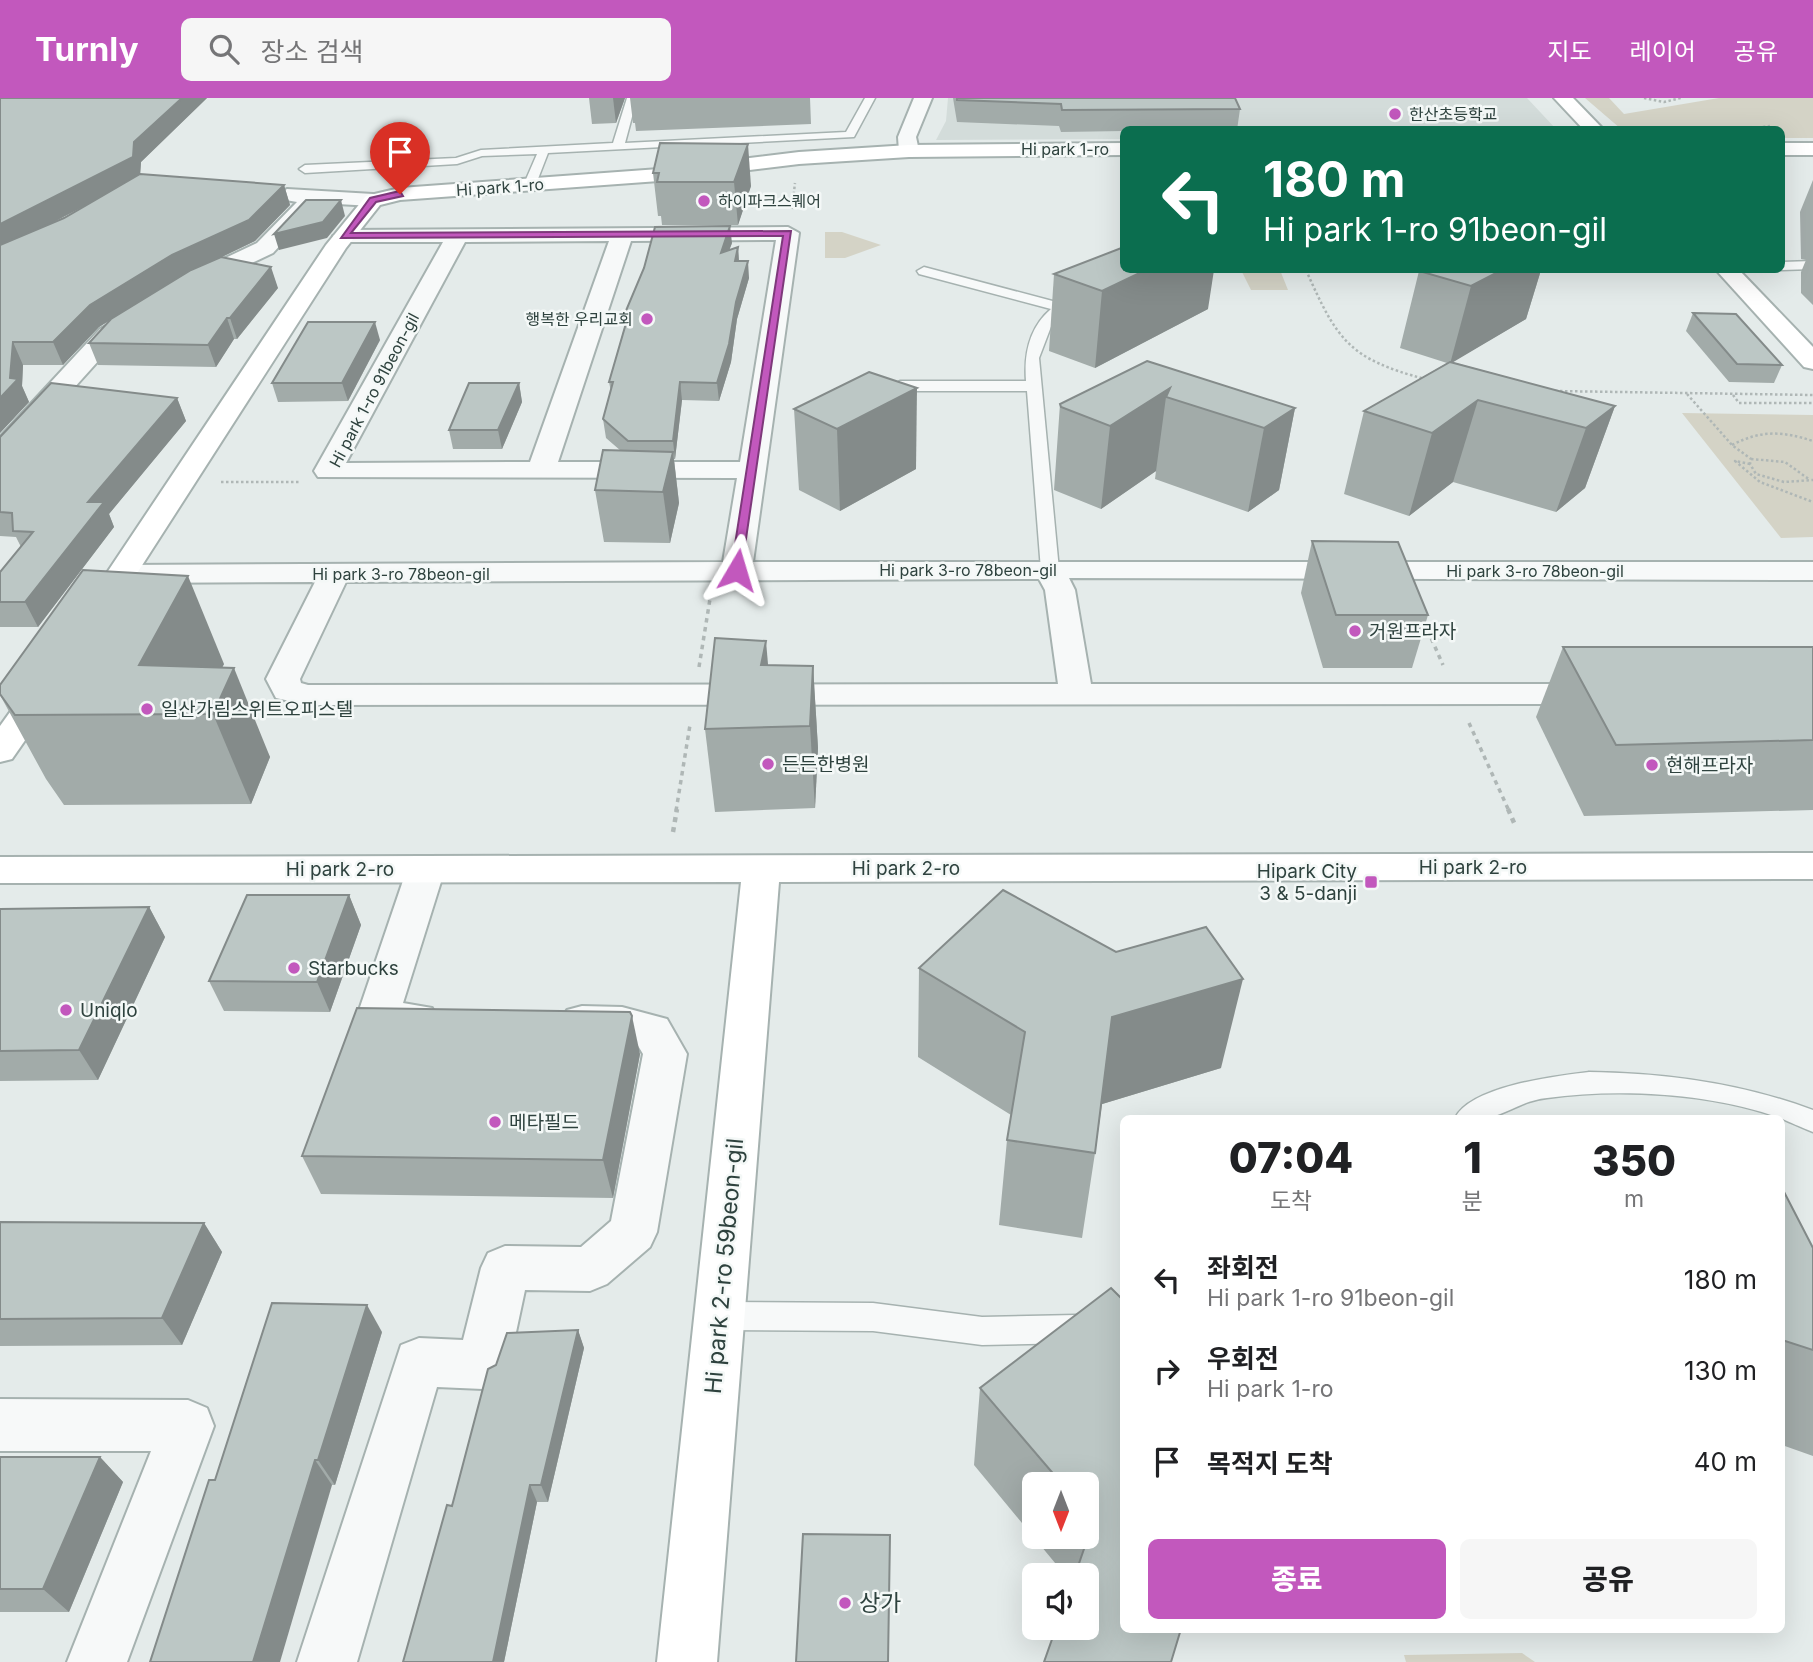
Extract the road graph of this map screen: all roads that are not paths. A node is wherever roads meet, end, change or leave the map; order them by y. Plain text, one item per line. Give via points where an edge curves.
1 (632, 98) edge
2 (870, 98) edge
3 (923, 98) edge
4 (1563, 98) edge
5 (1591, 126) edge
6 (618, 146) junction
7 (1120, 149) edge
8 (1785, 149) edge
9 (1813, 149) edge
10 (544, 150) junction
11 (909, 151) junction
12 (305, 169) dead end
13 (530, 184) junction
14 (269, 193) edge
15 (314, 196) junction
16 (373, 200) junction
17 (458, 235) junction
18 (622, 235) junction
19 (344, 236) junction
20 (1785, 265) edge
21 (1813, 265) edge
22 (924, 271) dead end
23 (1730, 273) edge
24 (1096, 290) edge
25 (1061, 307) junction
26 (1813, 362) edge
27 (900, 386) edge
28 (1036, 386) junction
29 (0, 453) edge
30 (751, 470) junction
31 (541, 471) junction
32 (1049, 569) junction
33 (737, 570) junction
34 (123, 574) junction
35 (334, 575) junction
36 (1809, 577) edge
37 (79, 637) edge
38 (64, 659) edge
39 (1076, 693) junction
40 (1621, 694) edge
41 (0, 751) edge
42 (1813, 866) edge
43 (426, 869) junction
44 (761, 869) junction
45 (0, 870) edge
46 (459, 1020) edge
47 (540, 1021) edge
48 (1472, 1115) edge
49 (1813, 1121) edge
50 (719, 1316) junction
51 (1120, 1328) edge
52 (0, 1425) edge
53 (97, 1662) edge
54 (327, 1662) edge
55 (687, 1662) edge

1 - 6 lane
2 - 6 lane via 850,135
3 - 11 street via 907,136
4 - 5 street
6 - 10 lane
7 - 11 street, Hi park 1-ro
8 - 9 street
10 - 12 lane via 481,153 457,161
10 - 13 lane
11 - 13 street, Hi park 1-ro
13 - 16 street, Hi park 1-ro
14 - 15 street
15 - 16 street
15 - 29 street via 265,248 189,284 109,334
16 - 19 street
17 - 18 street
17 - 19 street
17 - 31 street, Hi park 1-ro 91beon-gil via 328,471
18 - 30 street via 788,233
18 - 31 street
19 - 34 street
20 - 21 lane
22 - 25 lane
23 - 26 street
24 - 25 lane
25 - 28 lane via 1040,326 1032,358
27 - 28 lane
28 - 32 lane
30 - 31 street, Hi park 1-ro 91beon-gil
30 - 33 street
32 - 33 street, Hi park 3-ro 78beon-gil
32 - 36 street, Hi park 3-ro 78beon-gil
32 - 39 street via 1060,590
33 - 35 street, Hi park 3-ro 78beon-gil
34 - 35 street, Hi park 3-ro 78beon-gil
34 - 37 street
35 - 39 street via 283,679 288,691 308,695
38 - 41 street
39 - 40 street
42 - 44 street, Hi park 2-ro
43 - 44 street, Hi park 2-ro
43 - 45 street, Hi park 2-ro
43 - 46 street via 377,1019
44 - 50 street, Hi park 2-ro 59beon-gil
47 - 54 street via 622,1023 652,1031 665,1054 633,1232 590,1269 505,1268 482,1365 419,1362
48 - 49 lane via 1530,1091 1616,1080 1701,1090 1785,1109
50 - 51 lane via 873,1317 982,1331
50 - 55 street, Hi park 2-ro 59beon-gil
52 - 53 street via 188,1426

